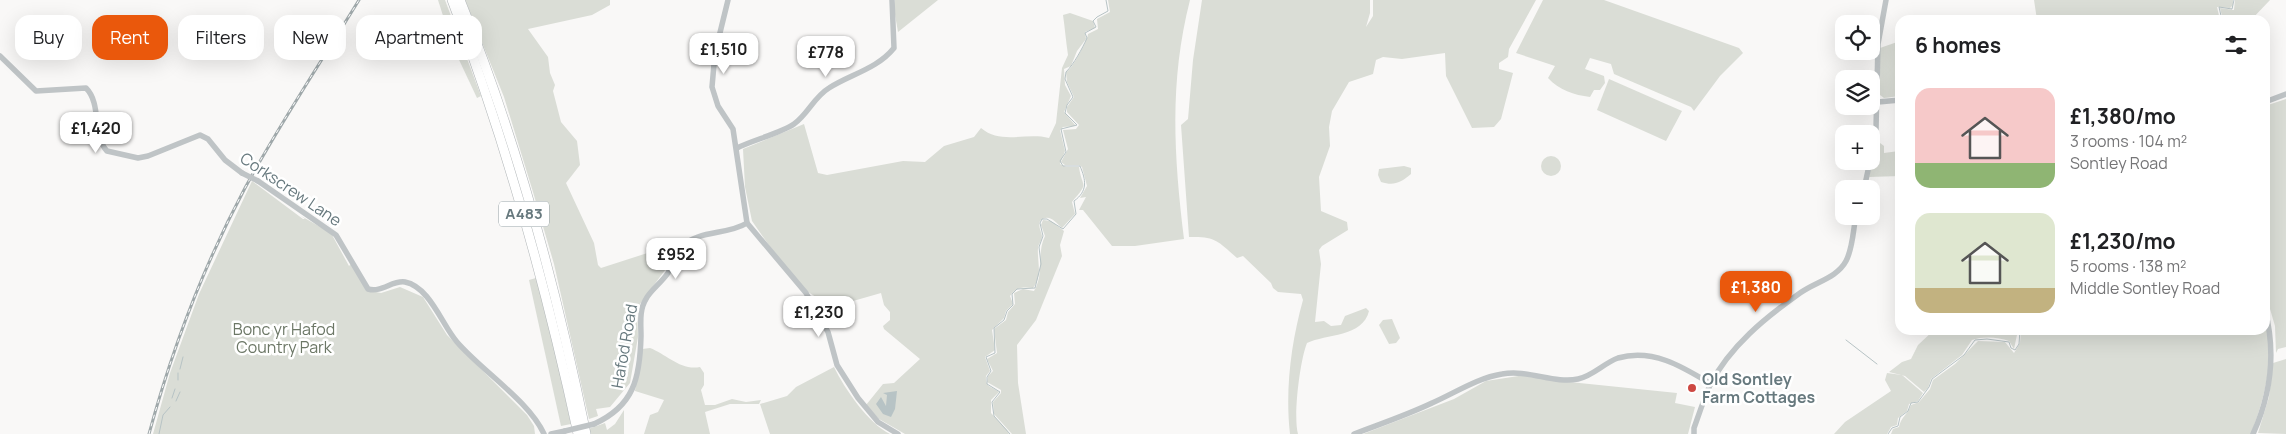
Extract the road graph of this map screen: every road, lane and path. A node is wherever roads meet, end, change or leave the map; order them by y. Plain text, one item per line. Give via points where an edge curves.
1 (452, 0) edge
2 (460, 0) edge
3 (728, 0) edge
4 (892, 0) edge
5 (1886, 0) edge
6 (0, 56) edge
7 (1878, 70) edge
8 (2286, 94) edge
9 (1895, 100) edge
10 (2270, 100) edge
11 (1880, 102) edge
12 (737, 148) junction
13 (747, 223) junction
14 (1854, 225) edge
15 (2270, 335) edge
16 (1711, 384) junction
17 (544, 434) edge
18 (552, 434) edge
19 (578, 434) edge
20 (586, 434) edge
21 (898, 434) edge
22 (1354, 434) edge
23 (1694, 434) edge
24 (2253, 434) edge

1 - 19 highway, A483 via 521,201
2 - 20 highway, A483 via 515,154 539,235
3 - 12 street via 715,53 712,87 718,106 733,129
4 - 12 street via 894,48 887,58 830,87 815,98 793,125
5 - 7 street via 1878,44
6 - 17 street, Corkscrew Lane, bridge via 36,91 86,88 93,100 107,151 138,158 200,135 208,139 225,160 242,173 336,235 368,289 382,290 405,282 429,299 456,342 532,415
8 - 10 street
9 - 11 street
12 - 13 street
13 - 18 street, Hafod Road, bridge via 681,246 661,285 646,298 640,317 639,359 627,400 613,416
13 - 21 street via 806,293 828,332 837,365 858,398 878,422
14 - 16 street via 1847,261 1837,272 1803,290 1752,330
15 - 24 street via 2270,382
16 - 22 street via 1676,363 1656,357 1618,358 1578,379 1566,380 1524,372 1504,373 1489,376
16 - 23 street

